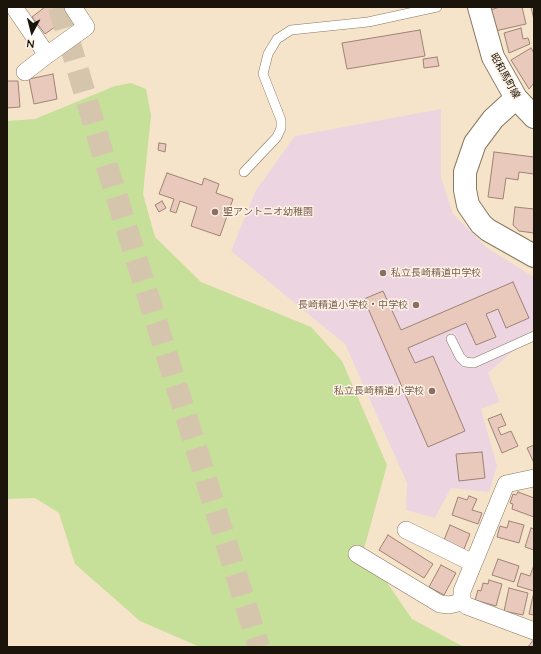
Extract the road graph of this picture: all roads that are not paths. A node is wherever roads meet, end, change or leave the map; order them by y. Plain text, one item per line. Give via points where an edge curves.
1 (14, 7) edge
2 (73, 7) edge
3 (437, 7) edge
4 (479, 7) edge
5 (47, 55) junction
6 (25, 72) dead end
7 (516, 98) junction
8 (534, 117) edge
9 (244, 172) dead end
10 (534, 256) edge
11 (534, 336) edge
12 (451, 339) dead end
13 (534, 478) edge
14 (406, 530) dead end
15 (357, 554) dead end
16 (473, 563) junction
17 (462, 602) junction
18 (534, 631) edge

1 - 5 street
2 - 5 street via 86,27
3 - 9 lane via 368,22 291,30 277,39 268,54 263,74 281,120 281,128
4 - 7 street, 昭和馬町線 via 493,57
5 - 6 street
7 - 8 street, 昭和馬町線
7 - 10 street via 493,119 475,143 465,172 465,190 468,204 481,224
11 - 12 lane via 474,363 465,362 460,357
13 - 16 street via 506,484
14 - 16 street
15 - 17 street via 440,604
16 - 17 street via 462,591
17 - 18 street

